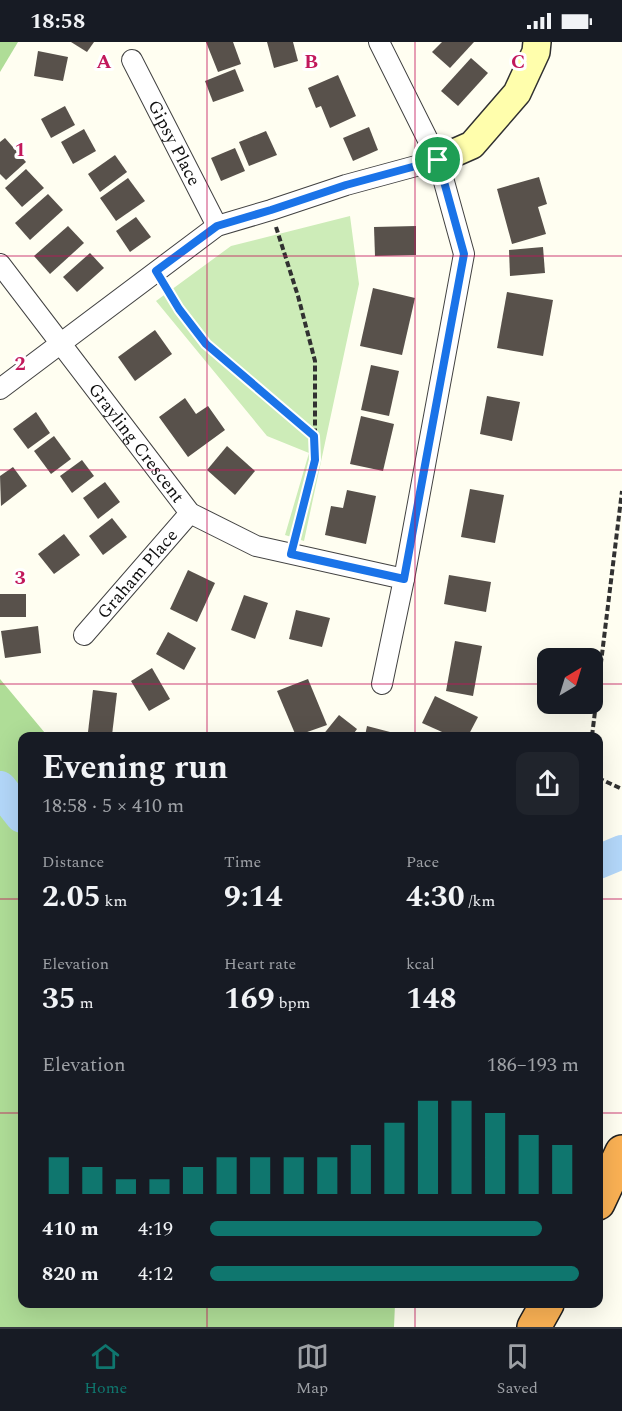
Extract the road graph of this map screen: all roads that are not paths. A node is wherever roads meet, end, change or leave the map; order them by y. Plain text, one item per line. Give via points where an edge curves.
1 (379, 42) edge
2 (537, 42) edge
3 (132, 60) dead end
4 (438, 160) junction
5 (217, 226) junction
6 (0, 264) edge
7 (60, 343) junction
8 (0, 389) edge
9 (190, 513) junction
10 (404, 579) junction
11 (84, 635) dead end
12 (382, 684) dead end
13 (622, 1152) edge
14 (603, 1192) edge
15 (545, 1308) edge
16 (534, 1327) edge

1 - 4 street
2 - 4 street via 517,93 472,145
3 - 5 street, Gipsy Place
4 - 5 street
4 - 10 street via 464,254
5 - 7 street
6 - 7 street, Grayling Crescent
7 - 8 street
7 - 9 street, Grayling Crescent
9 - 10 street, Grayling Crescent via 256,546
9 - 11 street, Graham Place
10 - 12 street
13 - 14 highway
15 - 16 highway

